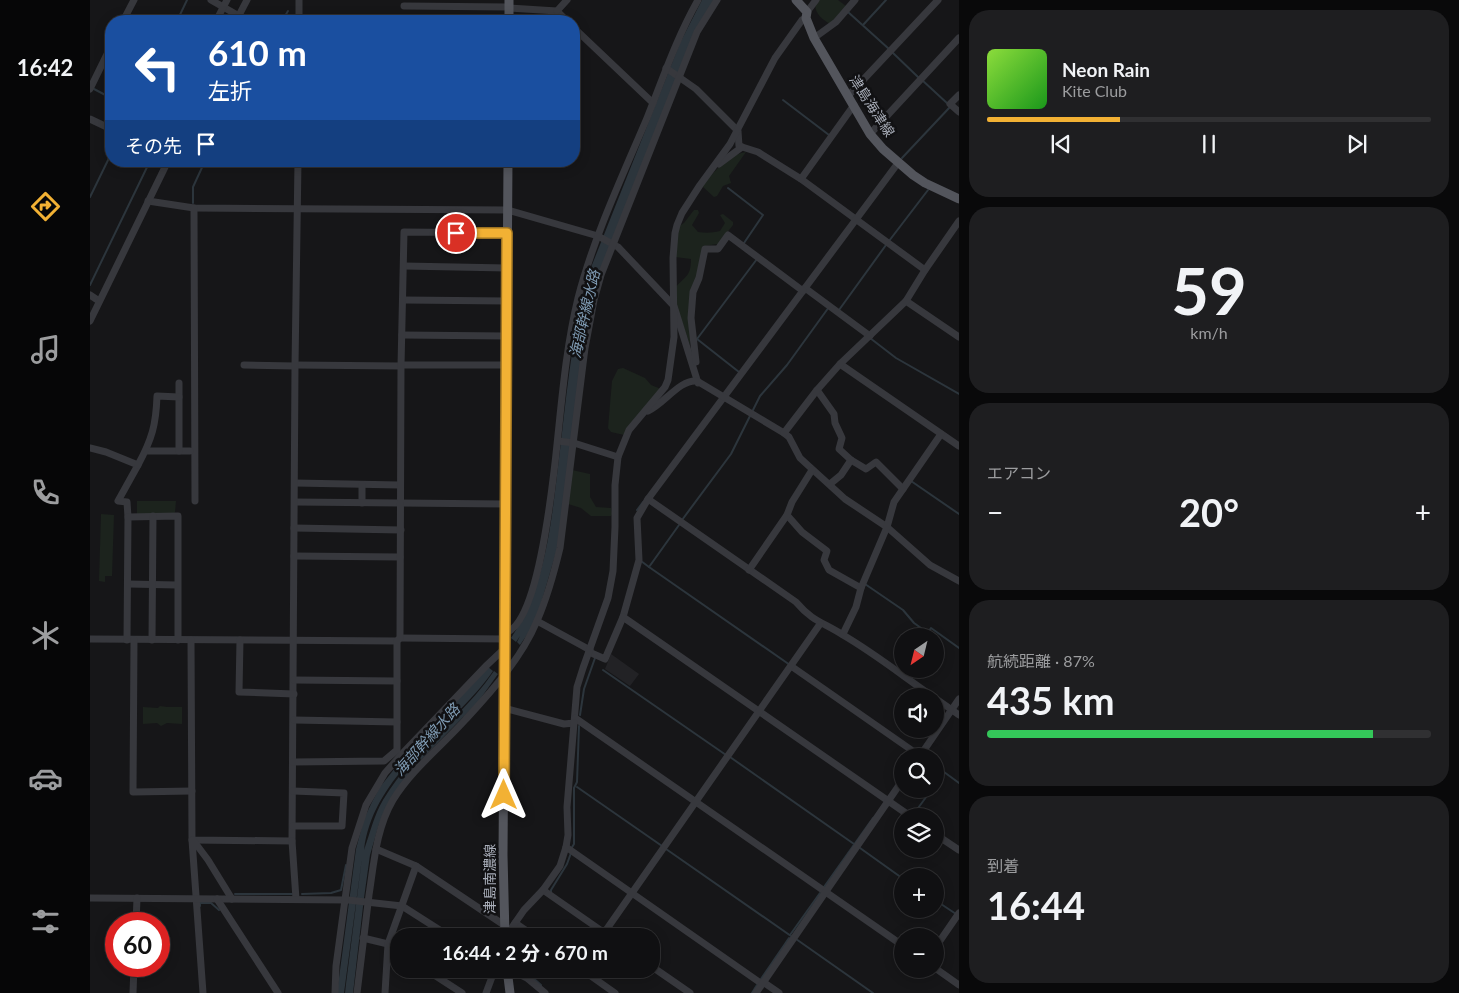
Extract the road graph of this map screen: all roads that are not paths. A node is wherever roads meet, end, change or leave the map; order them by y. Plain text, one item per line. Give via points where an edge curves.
1 (134, 0) edge
2 (211, 0) edge
3 (247, 0) edge
4 (299, 0) edge
5 (567, 0) edge
6 (698, 0) edge
7 (717, 0) edge
8 (796, 0) edge
9 (816, 0) edge
10 (855, 0) edge
11 (938, 0) edge
12 (225, 4) edge
13 (509, 5) edge
14 (404, 6) dead end
15 (557, 11) junction
16 (126, 15) edge
17 (234, 15) edge
18 (239, 15) edge
19 (299, 15) edge
20 (561, 15) edge
21 (806, 15) junction
22 (580, 34) edge
23 (814, 38) junction
24 (959, 38) edge
25 (105, 58) edge
26 (667, 69) junction
27 (679, 77) junction
28 (90, 88) edge
29 (959, 95) edge
30 (848, 96) junction
31 (653, 103) junction
32 (854, 106) junction
33 (959, 112) edge
34 (90, 119) edge
35 (105, 126) edge
36 (736, 129) junction
37 (870, 134) junction
38 (742, 147) junction
39 (898, 163) junction
40 (715, 166) junction
41 (165, 167) edge
42 (298, 167) edge
43 (508, 167) edge
44 (801, 179) junction
45 (958, 197) edge
46 (148, 201) junction
47 (194, 208) junction
48 (298, 209) junction
49 (508, 210) junction
50 (856, 219) junction
51 (959, 220) edge
52 (507, 233) junction
53 (599, 237) junction
54 (612, 244) junction
55 (404, 266) junction
56 (507, 268) junction
57 (925, 270) junction
58 (804, 289) junction
59 (90, 294) edge
60 (404, 300) junction
61 (99, 301) junction
62 (507, 301) junction
63 (906, 301) junction
64 (674, 306) junction
65 (90, 321) edge
66 (402, 335) junction
67 (506, 336) junction
68 (870, 336) junction
69 (959, 337) edge
70 (840, 364) junction
71 (244, 365) dead end
72 (506, 365) junction
73 (295, 366) junction
74 (401, 366) junction
75 (698, 382) junction
76 (179, 383) dead end
77 (816, 390) junction
78 (179, 397) junction
79 (724, 398) junction
80 (646, 412) junction
81 (784, 433) junction
82 (941, 434) junction
83 (559, 441) junction
84 (573, 443) junction
85 (959, 446) edge
86 (90, 448) edge
87 (146, 451) junction
88 (179, 451) junction
89 (190, 451) dead end
90 (618, 457) junction
91 (852, 460) junction
92 (138, 465) junction
93 (812, 470) junction
94 (295, 483) junction
95 (830, 484) junction
96 (362, 485) junction
97 (400, 485) junction
98 (902, 489) junction
99 (648, 499) junction
100 (195, 501) dead end
101 (294, 502) junction
102 (362, 503) junction
103 (400, 503) junction
104 (505, 504) junction
105 (128, 516) junction
106 (152, 516) junction
107 (787, 516) junction
108 (887, 527) junction
109 (294, 528) junction
110 (401, 530) junction
111 (294, 556) junction
112 (400, 557) junction
113 (749, 570) junction
114 (959, 581) edge
115 (128, 584) junction
116 (152, 584) junction
117 (177, 585) junction
118 (861, 588) junction
119 (623, 617) junction
120 (537, 621) junction
121 (820, 624) junction
122 (842, 634) junction
123 (90, 639) edge
124 (130, 640) junction
125 (152, 640) junction
126 (178, 640) junction
127 (191, 640) junction
128 (240, 640) junction
129 (294, 640) junction
130 (399, 640) junction
131 (505, 640) junction
132 (590, 651) junction
133 (791, 666) junction
134 (504, 673) junction
135 (294, 680) junction
136 (398, 681) junction
137 (921, 688) edge
138 (294, 694) junction
139 (959, 700) edge
140 (944, 704) edge
141 (504, 708) junction
142 (952, 710) junction
143 (759, 711) junction
144 (959, 715) edge
145 (294, 720) junction
146 (574, 721) junction
147 (398, 722) junction
148 (399, 752) junction
149 (293, 762) junction
150 (293, 791) junction
151 (192, 792) junction
152 (894, 794) edge
153 (696, 801) junction
154 (889, 801) junction
155 (899, 808) edge
156 (293, 826) junction
157 (192, 840) junction
158 (944, 840) edge
159 (292, 841) junction
160 (566, 847) junction
161 (376, 849) junction
162 (959, 850) edge
163 (416, 866) junction
164 (543, 890) junction
165 (826, 892) junction
166 (632, 893) junction
167 (90, 898) edge
168 (137, 898) junction
169 (196, 898) junction
170 (217, 899) junction
171 (232, 899) junction
172 (296, 899) junction
173 (346, 900) junction
174 (366, 901) junction
175 (402, 906) junction
176 (136, 912) edge
177 (959, 913) edge
178 (515, 923) junction
179 (504, 924) junction
180 (436, 928) edge
181 (504, 928) edge
182 (511, 928) edge
183 (522, 928) edge
184 (597, 928) edge
185 (611, 928) edge
186 (944, 935) edge
187 (363, 938) junction
188 (894, 939) edge
189 (388, 944) junction
190 (660, 972) edge
191 (944, 974) edge
192 (134, 977) edge
193 (439, 978) edge
194 (492, 978) edge
195 (509, 978) edge
196 (527, 978) edge
197 (594, 978) edge
198 (762, 983) junction
199 (959, 984) edge
200 (133, 993) edge
201 (203, 993) edge
202 (278, 993) edge
203 (335, 993) edge
204 (357, 993) edge
205 (385, 993) edge
206 (462, 993) edge
207 (486, 993) edge
208 (510, 993) edge
209 (545, 993) edge
210 (615, 993) edge
211 (690, 993) edge
212 (756, 993) edge
213 (779, 993) edge

1 - 16 street
2 - 12 street
3 - 18 street
4 - 19 street
5 - 15 street
6 - 26 street
7 - 27 street via 697,32
8 - 21 main road, 津島海津線
9 - 21 street
10 - 23 street via 836,22
11 - 30 street
12 - 17 street
13 - 14 street
13 - 15 street
15 - 20 street
21 - 23 main road, 津島海津線
21 - 36 street via 775,58
22 - 31 street
23 - 30 main road, 津島海津線
24 - 37 street
25 - 28 street
26 - 27 street
26 - 31 street
27 - 36 street via 696,89
27 - 54 street
29 - 33 street via 950,104
30 - 32 main road, 津島海津線
31 - 53 street
32 - 37 main road, 津島海津線
32 - 44 street
34 - 35 street
36 - 38 street via 738,143
36 - 40 street
37 - 39 main road, 津島海津線
38 - 40 street
38 - 44 street via 758,152
39 - 45 main road, 津島海津線 via 925,183
39 - 50 street
40 - 64 street via 682,213 675,232
41 - 46 street
42 - 48 street
43 - 49 main road, 津島南濃線
44 - 50 street
46 - 47 street
46 - 61 street
47 - 48 street
47 - 100 street
48 - 49 street
48 - 73 street
49 - 52 main road, 津島南濃線
49 - 53 street
50 - 57 street
50 - 58 street
51 - 57 street
52 - 55 street via 404,232
52 - 56 main road, 津島南濃線
53 - 54 street
53 - 83 street via 578,300
54 - 64 street
54 - 84 street via 589,324
55 - 56 street
55 - 60 street
56 - 62 main road, 津島南濃線
57 - 63 street
58 - 68 street
58 - 75 street via 728,234 718,249 705,249 694,288 691,318
58 - 79 street
59 - 61 street
60 - 62 street
60 - 66 street
61 - 65 street
62 - 67 main road, 津島南濃線
63 - 68 street
63 - 69 street
64 - 75 street
64 - 80 street via 674,337 668,380
66 - 67 street
66 - 74 street
67 - 72 main road, 津島南濃線
68 - 70 street
70 - 77 street
70 - 82 street
71 - 73 street
72 - 74 street
72 - 104 main road, 津島南濃線
73 - 74 street
73 - 94 street
74 - 97 street
75 - 79 street
75 - 80 street via 688,381
76 - 78 street
77 - 81 street
77 - 91 street via 834,414 842,438 840,449
78 - 87 street via 157,396 156,422
78 - 88 street
79 - 81 street
79 - 99 street
80 - 90 street via 629,430
81 - 93 street
82 - 85 street
82 - 98 street
83 - 84 street
83 - 131 street via 545,541 536,578 518,622
84 - 90 street
84 - 120 street via 560,548
86 - 92 street
87 - 88 street
87 - 92 street
88 - 89 street
90 - 132 street via 613,571 608,598
91 - 95 street
91 - 98 street via 866,469 876,462
92 - 105 street via 118,501 127,502
93 - 95 street
93 - 107 street
94 - 96 street
94 - 101 street
95 - 108 street via 845,499
96 - 97 street
96 - 102 street
97 - 103 street
98 - 108 street via 894,502
99 - 113 street
99 - 119 street via 637,518 639,560
101 - 102 street
101 - 109 street
102 - 103 street
103 - 104 street
103 - 110 street
104 - 131 main road, 津島南濃線
105 - 106 street
105 - 115 street
106 - 116 street
106 - 117 street via 178,516
107 - 113 street
107 - 118 street via 827,551 824,560 829,570
108 - 114 street via 930,566
108 - 118 street
109 - 110 street
109 - 111 street
110 - 112 street
111 - 112 street
111 - 129 street
112 - 130 street
113 - 121 street via 796,602
115 - 116 street
115 - 124 street
116 - 117 street
116 - 125 street
117 - 126 street
118 - 122 street via 856,607
119 - 132 street via 605,660
119 - 143 street
120 - 132 street
120 - 134 street
121 - 122 street
121 - 133 street
122 - 137 street
123 - 124 street
124 - 125 street
124 - 151 street via 133,792
125 - 126 street
126 - 127 street
127 - 128 street
127 - 151 street
128 - 129 street
128 - 138 street via 239,692
129 - 130 street
129 - 135 street
130 - 131 street
130 - 136 street
131 - 134 main road, 津島南濃線
131 - 148 street via 486,664
132 - 146 street via 582,668
133 - 142 street via 920,756
133 - 143 street
134 - 141 main road, 津島南濃線
134 - 161 street via 398,794 382,824
135 - 136 street
135 - 138 street
136 - 147 street
138 - 145 street
139 - 142 street
140 - 142 street
141 - 146 street via 562,724
141 - 179 main road, 津島南濃線
142 - 144 street
143 - 153 street
143 - 154 street
145 - 147 street
145 - 149 street
146 - 153 street
146 - 160 street
147 - 148 street
148 - 149 street via 384,761
148 - 173 street via 363,811 352,848
149 - 150 street
150 - 156 street
150 - 156 street via 344,793 342,826
151 - 157 street
152 - 154 street
153 - 165 street
153 - 166 street
154 - 155 street
154 - 165 street
156 - 159 street
157 - 159 street
157 - 169 street
157 - 171 street
158 - 162 street
159 - 172 street
160 - 164 street via 560,866
160 - 166 street
161 - 163 street
161 - 174 street
163 - 175 street
163 - 179 street
164 - 178 street
164 - 184 street
165 - 188 street
165 - 198 street
166 - 185 street
166 - 198 street
167 - 168 street
168 - 169 street
168 - 176 street
169 - 170 street
169 - 201 street
170 - 171 street
170 - 202 street
171 - 172 street
172 - 173 street
173 - 174 street
173 - 203 street
174 - 175 street
174 - 187 street
175 - 180 street
175 - 189 street
177 - 186 street
178 - 182 street
178 - 183 street
179 - 181 main road, 津島南濃線
187 - 189 street
187 - 204 street
189 - 205 street
190 - 211 street
191 - 199 street
192 - 200 street
193 - 206 street
194 - 207 street
195 - 208 main road
196 - 209 street
197 - 210 street
198 - 212 street
198 - 213 street

